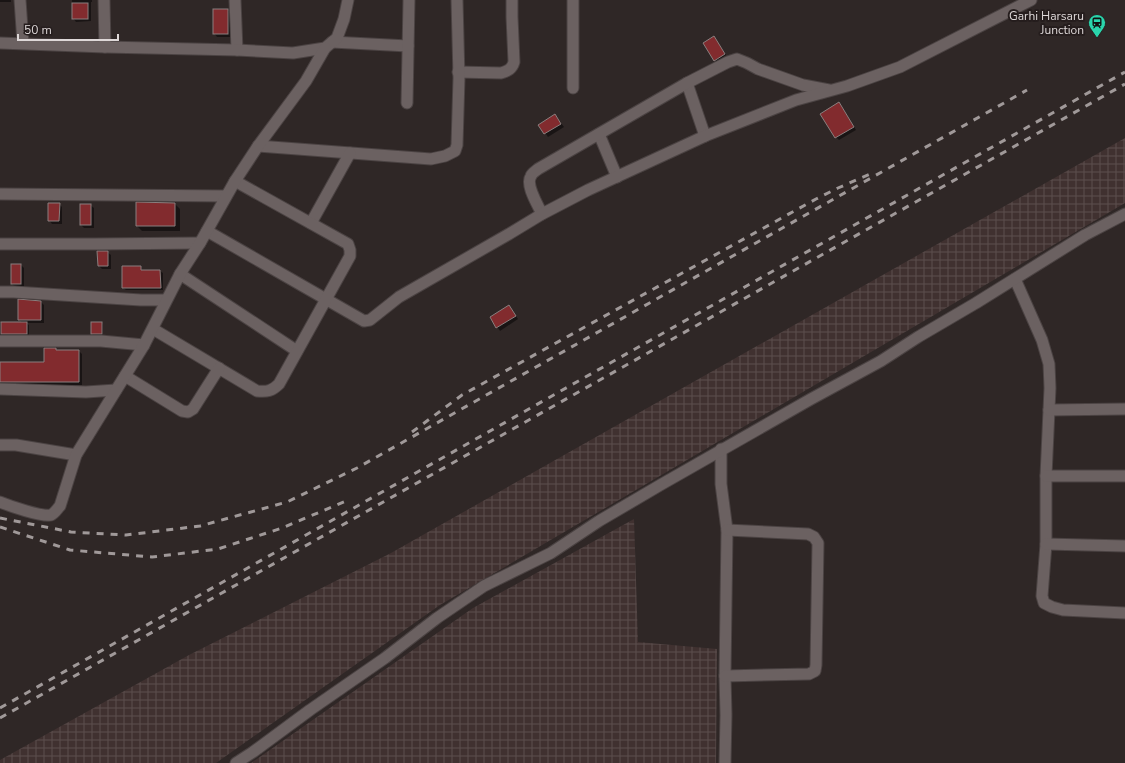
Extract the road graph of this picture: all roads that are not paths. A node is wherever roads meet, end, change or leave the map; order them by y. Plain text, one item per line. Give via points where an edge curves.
1 (20, 0) edge
2 (104, 0) edge
3 (235, 0) edge
4 (348, 0) edge
5 (409, 0) edge
6 (458, 0) edge
7 (512, 0) edge
8 (573, 0) edge
9 (1031, 0) edge
10 (0, 43) edge
11 (23, 43) junction
12 (328, 45) junction
13 (408, 46) junction
14 (105, 47) junction
15 (237, 50) junction
16 (458, 72) junction
17 (686, 83) junction
18 (573, 88) dead end
19 (832, 90) junction
20 (407, 103) dead end
21 (598, 134) junction
22 (705, 136) junction
23 (258, 146) junction
24 (350, 153) junction
25 (617, 177) junction
26 (235, 181) junction
27 (0, 194) edge
28 (226, 196) junction
29 (542, 214) junction
30 (1125, 214) edge
31 (311, 224) junction
32 (207, 231) junction
33 (200, 243) junction
34 (0, 244) edge
35 (180, 274) junction
36 (1015, 279) junction
37 (0, 292) edge
38 (166, 300) junction
39 (326, 300) junction
40 (153, 329) junction
41 (0, 341) edge
42 (144, 345) junction
43 (298, 351) junction
44 (218, 368) junction
45 (125, 376) junction
46 (0, 390) edge
47 (116, 390) junction
48 (1125, 409) edge
49 (1049, 410) junction
50 (0, 445) edge
51 (721, 449) junction
52 (76, 454) junction
53 (1046, 476) junction
54 (1125, 476) edge
55 (0, 502) edge
56 (728, 530) junction
57 (1046, 544) junction
58 (1125, 546) edge
59 (1125, 613) edge
60 (725, 676) junction
61 (236, 763) edge
62 (725, 763) edge

1 - 11 street
2 - 14 street
3 - 15 street
4 - 12 street via 337,38
5 - 13 street
6 - 16 street
7 - 16 street via 512,68 501,73
8 - 18 street
9 - 19 street via 900,67
10 - 11 street
11 - 14 street
12 - 13 street
12 - 15 street via 293,53
12 - 23 street via 306,81
13 - 20 street
14 - 15 street
16 - 24 street via 455,151 446,156 431,158
17 - 19 street via 737,59 803,85
17 - 21 street
17 - 22 street
19 - 22 street via 796,100
21 - 25 street
21 - 29 street via 538,169 531,176 530,186
22 - 25 street
23 - 24 street
23 - 26 street
24 - 31 street
25 - 29 street
26 - 28 street
26 - 31 street
27 - 28 street
28 - 32 street
29 - 39 street via 399,297 370,320 364,321
30 - 36 street via 1085,235
31 - 39 street via 348,244 350,250 350,256
32 - 33 street
32 - 39 street
33 - 34 street
33 - 35 street
35 - 38 street
35 - 43 street
36 - 49 street via 1042,340 1049,364
36 - 51 street via 881,361
37 - 38 street
38 - 40 street
39 - 43 street
40 - 42 street
40 - 44 street
41 - 42 street via 101,341
42 - 45 street
43 - 44 street via 279,384 265,392 257,391
44 - 45 street via 193,409 188,412 182,411
45 - 47 street
46 - 47 street
47 - 52 street
48 - 49 street
49 - 53 street
50 - 52 street via 16,444
51 - 56 street via 721,484
51 - 61 street via 551,553 484,586
52 - 55 street via 60,506 51,515 23,511
53 - 54 street
53 - 57 street
56 - 60 street
56 - 60 street via 808,534 818,543 816,665 814,671 809,674
57 - 58 street
57 - 59 street via 1042,596 1044,603 1063,610
60 - 62 street

